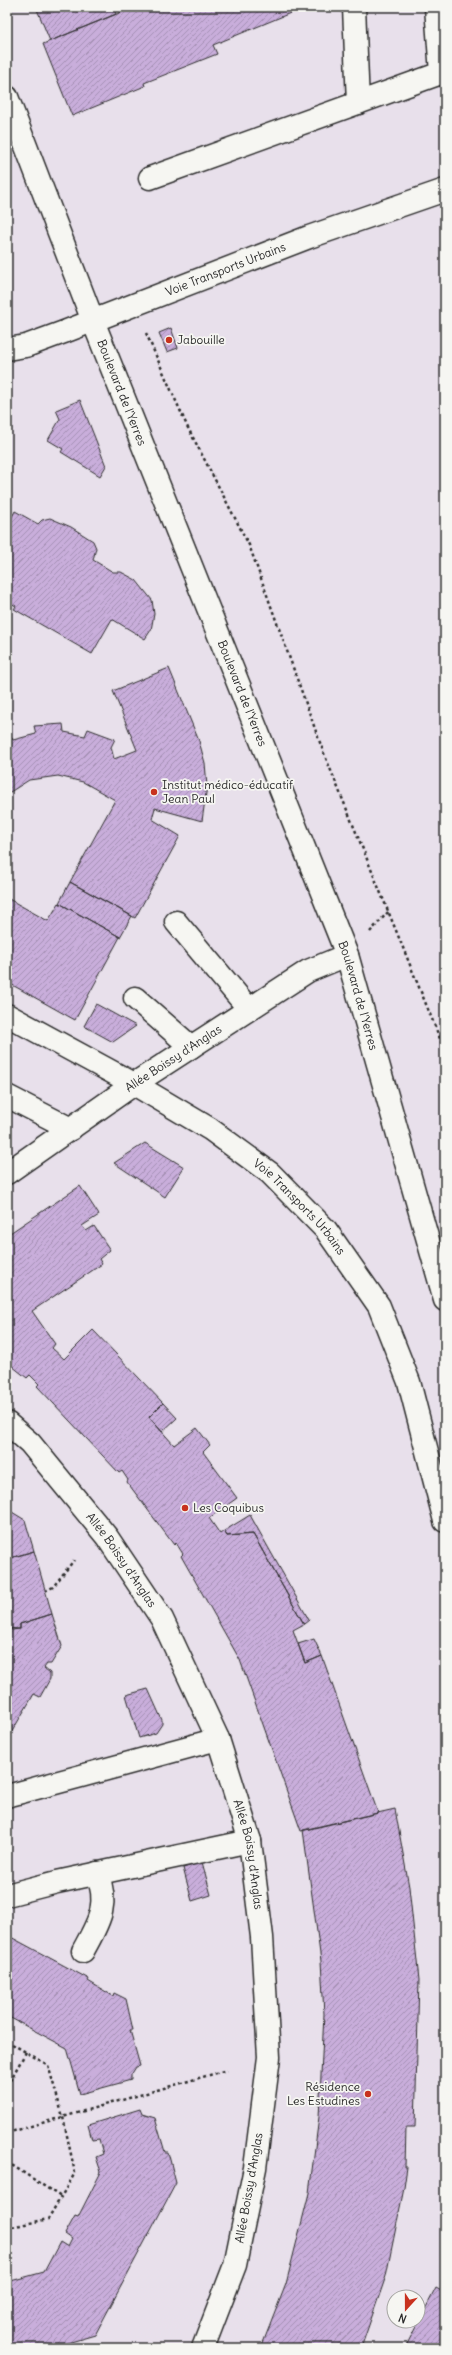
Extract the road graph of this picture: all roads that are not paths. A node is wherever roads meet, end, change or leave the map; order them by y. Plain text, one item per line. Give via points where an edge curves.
1 (354, 7) edge
2 (436, 7) edge
3 (7, 97) edge
4 (358, 103) junction
5 (150, 178) dead end
6 (445, 190) edge
7 (93, 322) junction
8 (7, 349) edge
9 (176, 922) dead end
10 (347, 955) junction
11 (135, 998) dead end
12 (250, 1009) junction
13 (7, 1015) edge
14 (192, 1047) junction
15 (134, 1084) junction
16 (7, 1096) edge
17 (71, 1129) junction
18 (7, 1173) edge
19 (445, 1300) edge
20 (7, 1423) edge
21 (445, 1520) edge
22 (218, 1738) junction
23 (7, 1796) edge
24 (250, 1841) junction
25 (97, 1874) junction
26 (7, 1895) edge
27 (83, 1951) dead end
28 (203, 2348) edge

1 - 4 street
2 - 4 street via 441,73
3 - 7 street, Boulevard de l'Yerres
4 - 5 street
6 - 7 street, Voie Transports Urbains via 309,237
7 - 8 street, Voie Transports Urbains via 26,346
7 - 10 street, Boulevard de l'Yerres
9 - 12 street
10 - 12 street, Allée Boissy d'Anglas via 308,971
10 - 19 street, Boulevard de l'Yerres
11 - 14 street
12 - 14 street, Allée Boissy d'Anglas
13 - 15 street, Voie Transports Urbains
14 - 15 street, Allée Boissy d'Anglas
15 - 17 street, Allée Boissy d'Anglas
15 - 21 street, Voie Transports Urbains via 210,1129 270,1173 326,1230 380,1306 409,1382
16 - 17 street
17 - 18 street, Allée Boissy d'Anglas
20 - 22 street, Allée Boissy d'Anglas via 30,1443 107,1537 158,1612
22 - 23 street
22 - 24 street, Allée Boissy d'Anglas
24 - 25 street
24 - 28 street, Allée Boissy d'Anglas via 262,1938 269,2057 256,2168 235,2265
25 - 26 street
25 - 27 street via 104,1890 103,1906 98,1923

